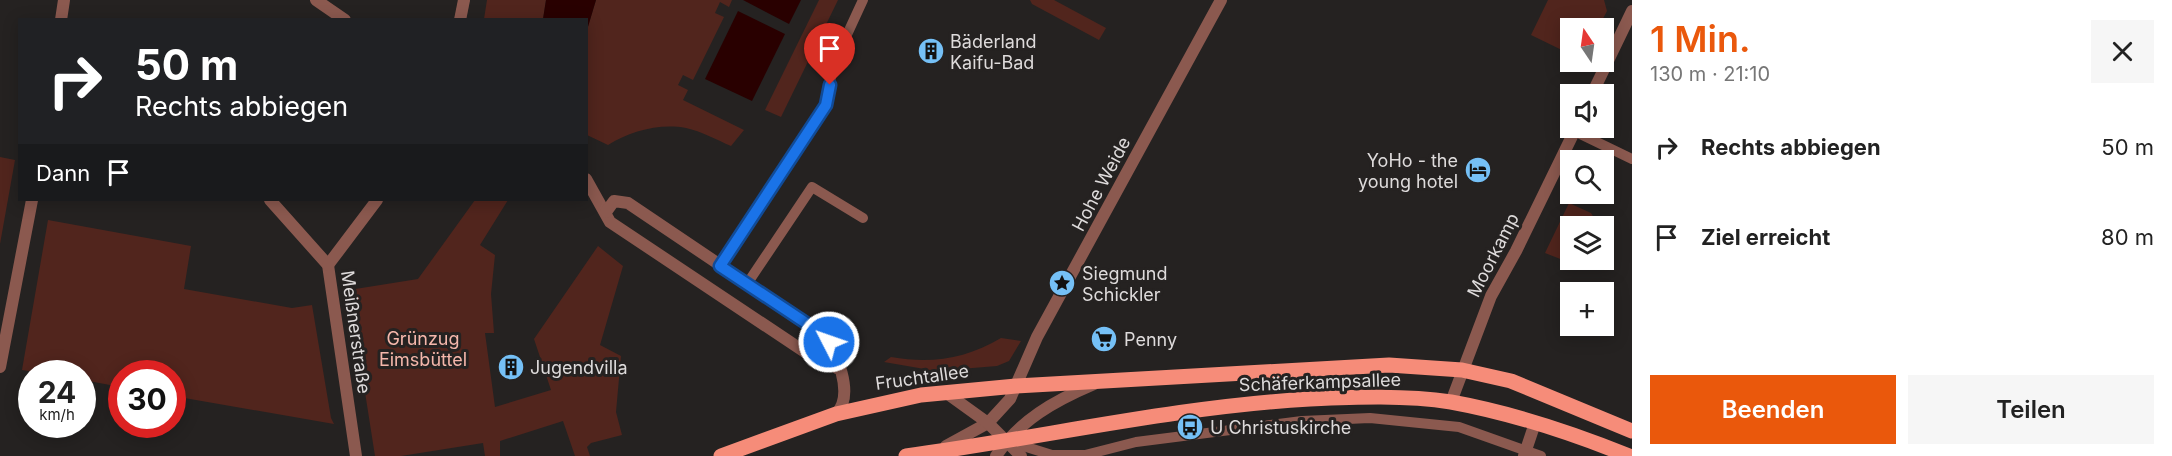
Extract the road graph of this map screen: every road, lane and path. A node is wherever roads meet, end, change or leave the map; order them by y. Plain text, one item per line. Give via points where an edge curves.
1 (64, 0) edge
2 (316, 0) edge
3 (464, 0) edge
4 (863, 0) edge
5 (1221, 0) edge
6 (1632, 11) edge
7 (61, 18) edge
8 (342, 18) edge
9 (460, 18) edge
10 (1597, 84) edge
11 (1571, 138) edge
12 (1592, 138) edge
13 (1632, 159) edge
14 (588, 182) edge
15 (32, 201) edge
16 (271, 201) edge
17 (376, 201) edge
18 (606, 212) junction
19 (863, 218) dead end
20 (328, 265) junction
21 (720, 266) junction
22 (747, 284) junction
23 (0, 367) edge
24 (1462, 370) junction
25 (840, 372) junction
26 (1098, 383) junction
27 (1016, 386) junction
28 (945, 392) junction
29 (1451, 402) junction
30 (836, 414) junction
31 (988, 423) junction
32 (1535, 423) junction
33 (1632, 431) edge
34 (1007, 440) junction
35 (1526, 453) edge
36 (913, 455) edge
37 (356, 456) edge
38 (721, 456) edge
39 (996, 456) edge
40 (1021, 456) edge
41 (1541, 456) edge
42 (1629, 456) edge

1 - 7 street
2 - 8 street
3 - 9 street
4 - 21 lane via 833,65 826,105
5 - 27 street, Hohe Weide via 1037,337
6 - 10 street
11 - 24 street, Moorkamp via 1491,296
12 - 13 lane
14 - 18 street
15 - 23 street
16 - 20 street, Meißnerstraße
17 - 20 street
18 - 21 street via 611,203 624,201
18 - 25 street via 615,226 808,354 828,360
19 - 22 lane via 812,186
20 - 37 street, Meißnerstraße
21 - 22 street
22 - 25 street via 821,333 829,342
24 - 26 main road, Schäferkampsallee via 1389,365
24 - 29 street, Moorkamp
24 - 33 main road, Schäferkampsallee via 1511,381
25 - 30 street via 845,397
26 - 27 main road, Schäferkampsallee
26 - 34 street via 1038,412
27 - 28 main road, Fruchtallee
27 - 31 street via 1005,407
28 - 30 main road, Fruchtallee
28 - 31 street
29 - 32 main road, Schäferkampsallee
29 - 34 main road, Schäferkampsallee via 1370,398 1263,402 1136,417
30 - 38 main road, Fruchtallee
31 - 34 street
31 - 36 street via 954,444
32 - 35 street
32 - 42 main road, Schäferkampsallee
34 - 35 lane via 1052,455 1085,455 1148,441 1311,420 1370,418 1459,427
34 - 36 main road
34 - 39 street
34 - 40 street
35 - 41 lane

